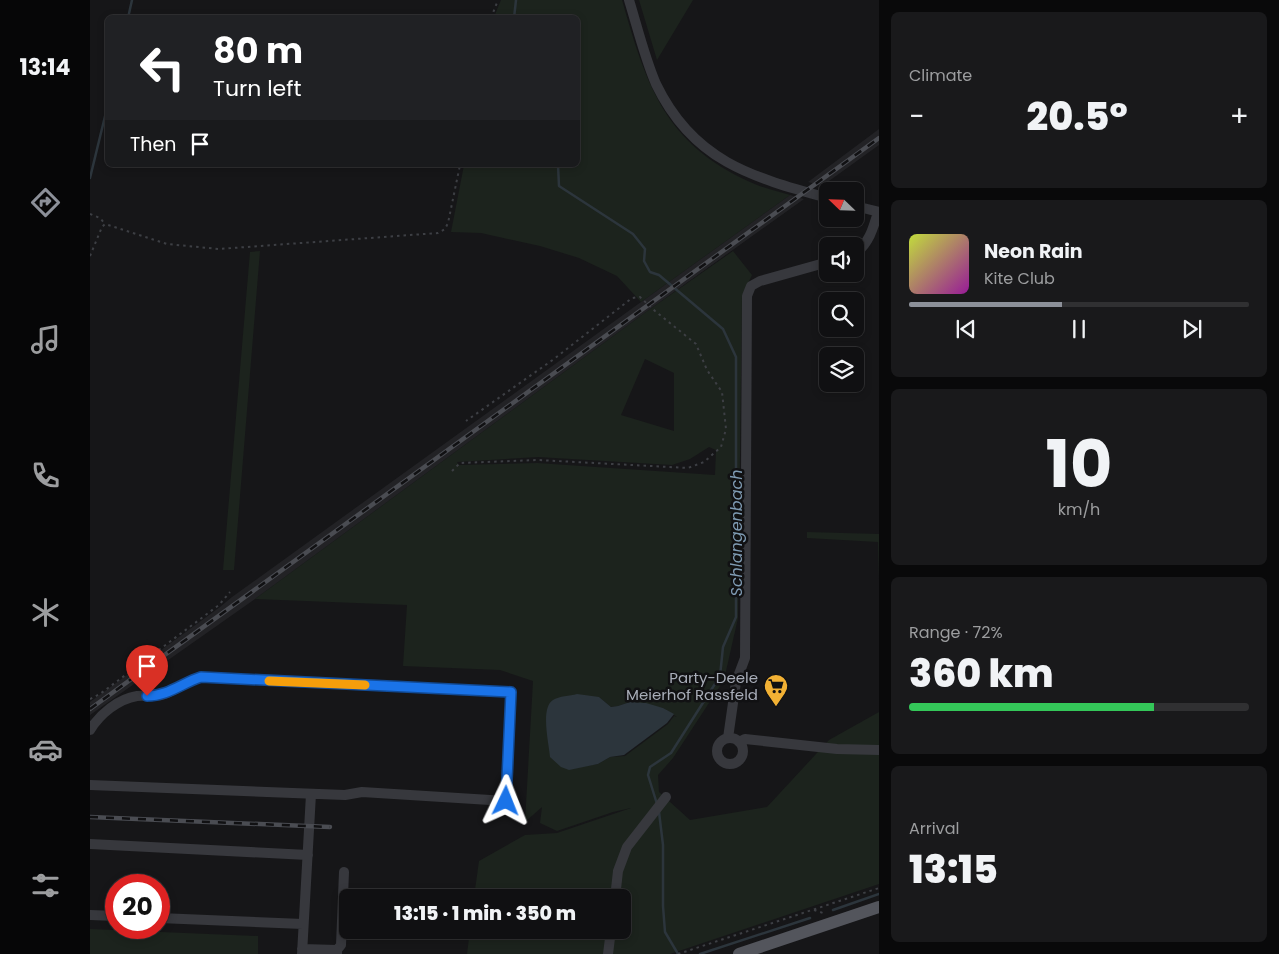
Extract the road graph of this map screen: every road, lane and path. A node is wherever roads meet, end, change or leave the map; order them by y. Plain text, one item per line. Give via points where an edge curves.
1 (498, 0) edge
2 (629, 0) edge
3 (492, 15) edge
4 (460, 167) edge
5 (819, 195) edge
6 (864, 208) edge
7 (878, 212) edge
8 (90, 214) edge
9 (105, 224) junction
10 (864, 246) edge
11 (90, 256) edge
12 (819, 265) edge
13 (466, 421) dead end
14 (452, 471) dead end
15 (230, 592) dead end
16 (90, 699) edge
17 (90, 730) edge
18 (728, 738) junction
19 (739, 742) junction
20 (879, 750) edge
21 (90, 785) edge
22 (311, 794) junction
23 (666, 797) dead end
24 (90, 844) edge
25 (308, 855) junction
26 (344, 872) dead end
27 (879, 888) edge
28 (616, 889) edge
29 (879, 907) edge
30 (90, 914) edge
31 (105, 915) edge
32 (170, 918) edge
33 (303, 924) junction
34 (610, 939) edge
35 (302, 951) edge
36 (337, 952) edge
37 (608, 954) edge
38 (678, 954) edge
39 (739, 954) edge

1 - 3 path
2 - 5 street via 656,82 694,138 722,160 754,176
4 - 9 path via 448,223 438,233 219,249 167,244
6 - 7 street
7 - 10 street
8 - 9 path
9 - 11 path
12 - 18 street via 760,281 752,286 747,296 745,658 736,682
13 - 14 path via 554,359 632,298 640,296 696,344 707,370 722,392 726,429 721,447 704,462 688,468 538,460 460,463
15 - 16 path via 218,606
17 - 22 street via 100,716 123,701 136,696 158,696 201,677 511,692 506,801 362,792
18 - 19 street
18 - 19 street via 721,741 716,753 720,761 728,765 737,763 742,756 743,747
19 - 20 street via 745,739
21 - 22 street
22 - 25 street
23 - 28 street via 626,847
24 - 25 street
25 - 33 street
26 - 36 street via 341,945
27 - 38 path
29 - 39 main road
30 - 31 street
32 - 33 street
33 - 35 street
34 - 37 street
35 - 36 street

